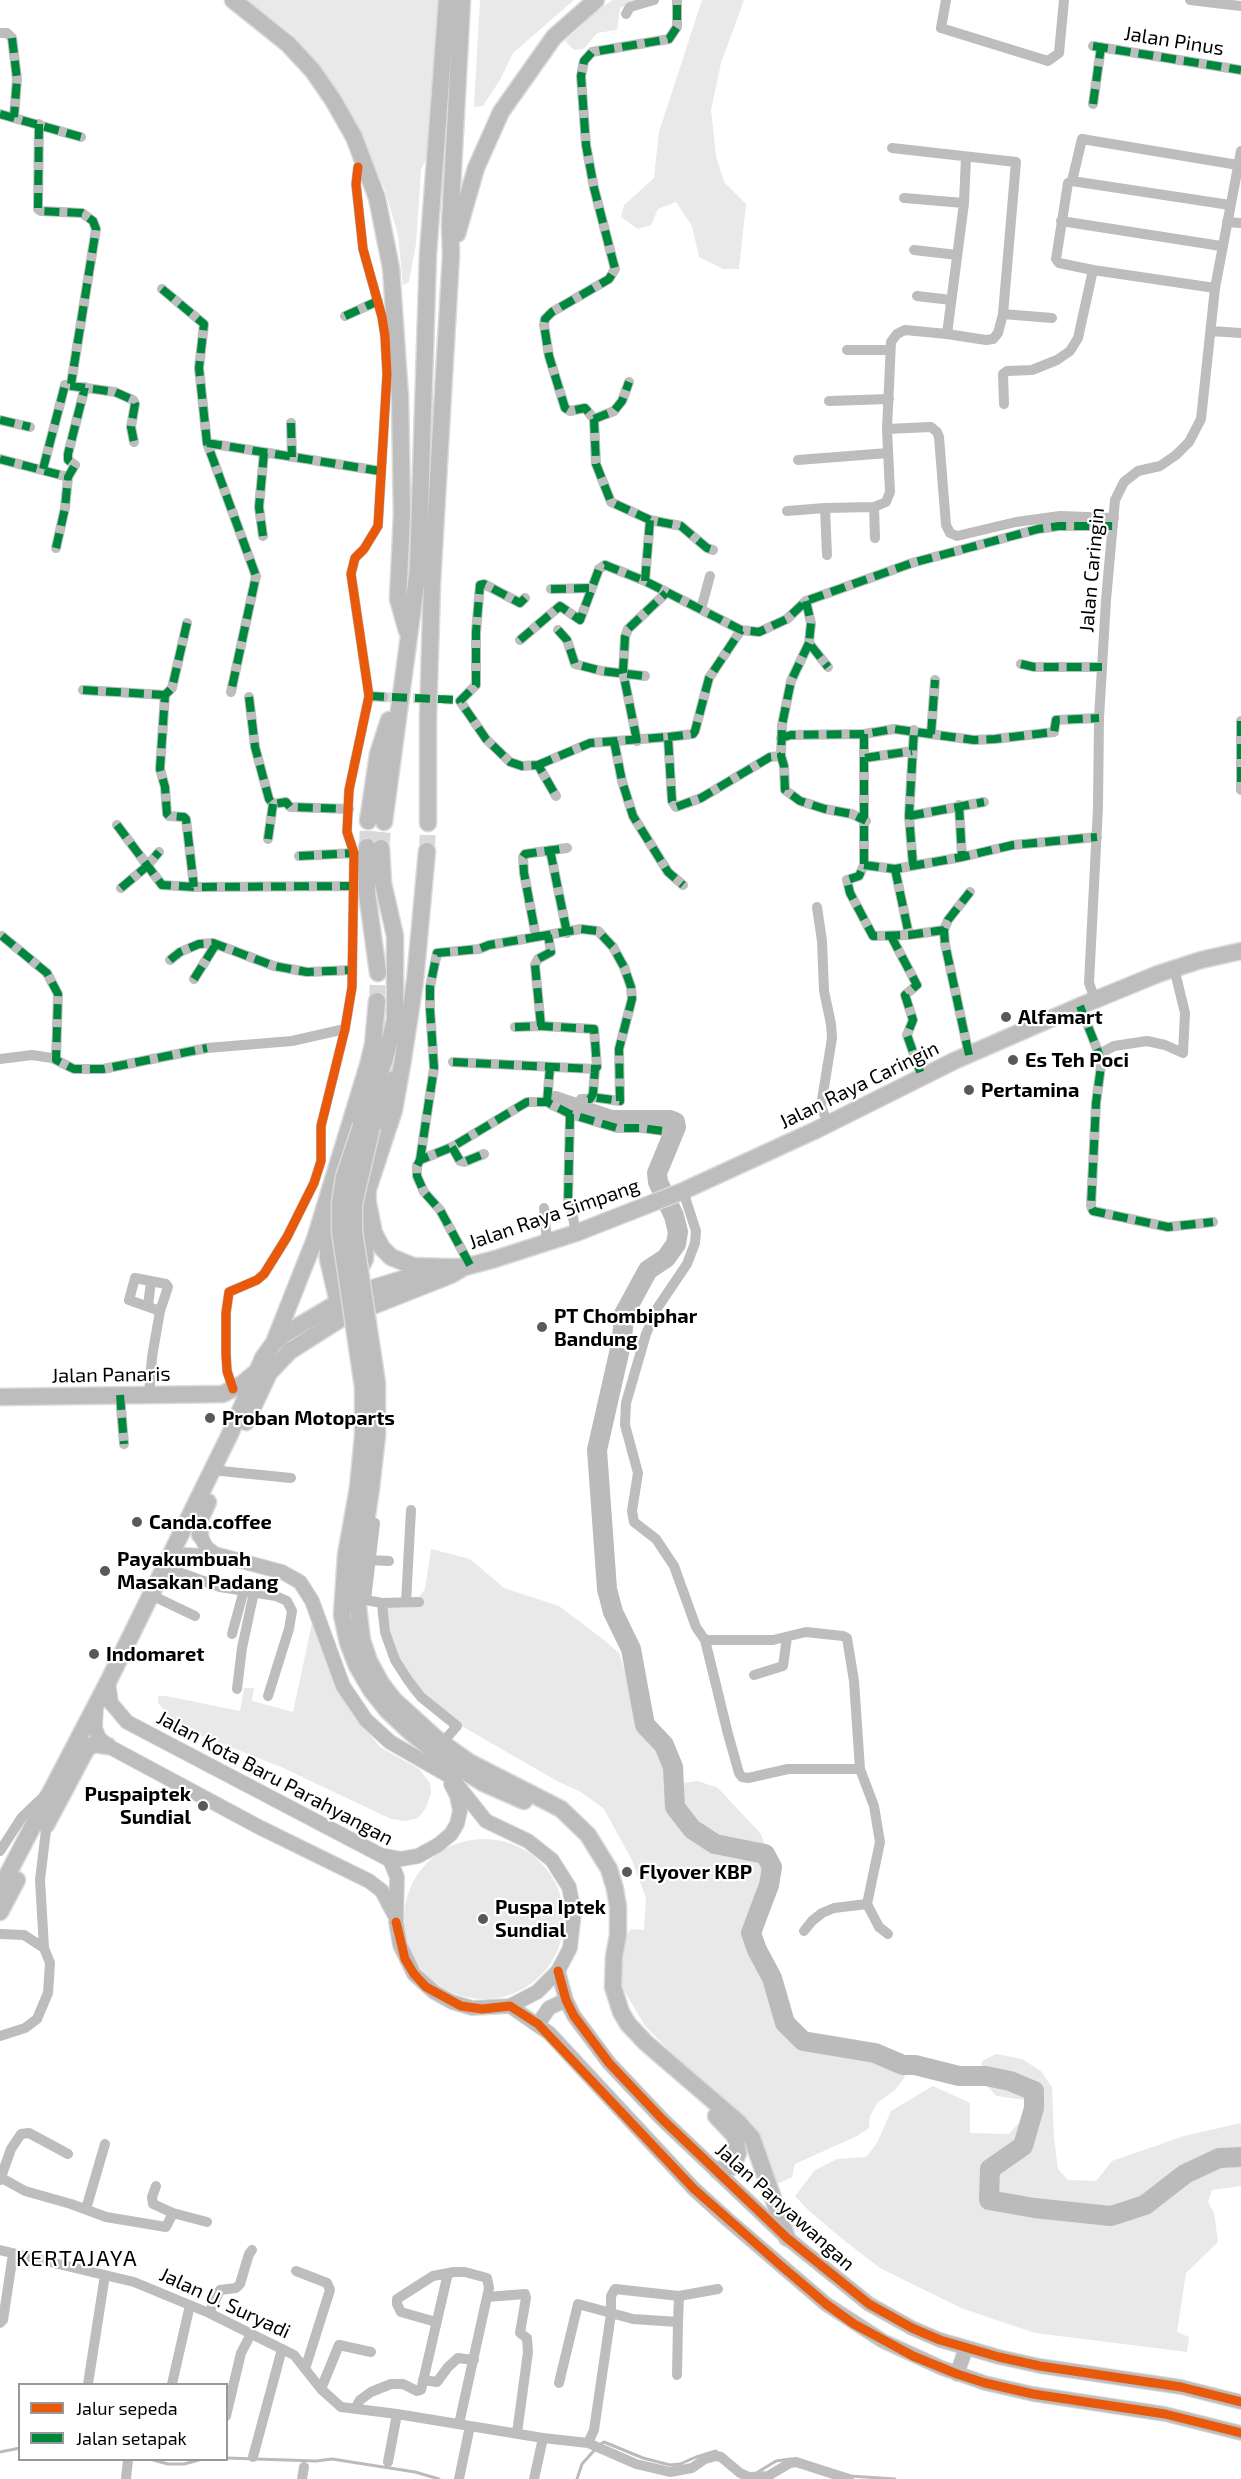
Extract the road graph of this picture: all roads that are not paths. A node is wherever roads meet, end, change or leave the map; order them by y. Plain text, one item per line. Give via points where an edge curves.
1 (233, 0) edge
2 (447, 0) edge
3 (462, 0) edge
4 (596, 0) edge
5 (654, 0) edge
6 (676, 0) edge
7 (946, 0) edge
8 (1064, 0) edge
9 (1190, 0) edge
10 (1241, 6) edge
11 (626, 14) dead end
12 (0, 33) edge
13 (1241, 70) edge
14 (1093, 104) dead end
15 (0, 114) edge
16 (14, 117) junction
17 (39, 124) junction
18 (81, 137) dead end
19 (892, 148) dead end
20 (1241, 152) edge
21 (966, 157) junction
22 (1238, 165) junction
23 (358, 167) dead end
24 (1072, 181) junction
25 (904, 198) dead end
26 (963, 203) junction
27 (1230, 205) junction
28 (1061, 221) junction
29 (1227, 222) junction
30 (1241, 223) edge
31 (1221, 246) junction
32 (914, 250) dead end
33 (451, 255) junction
34 (957, 255) junction
35 (1093, 270) junction
36 (1215, 288) junction
37 (162, 289) dead end
38 (917, 296) dead end
39 (951, 300) junction
40 (378, 301) junction
41 (1003, 314) junction
42 (345, 316) dead end
43 (1052, 318) dead end
44 (1211, 331) junction
45 (1241, 333) edge
46 (947, 334) junction
47 (847, 350) dead end
48 (890, 350) junction
49 (629, 382) dead end
50 (70, 384) junction
51 (85, 387) junction
52 (889, 399) junction
53 (829, 401) dead end
54 (1004, 404) dead end
55 (0, 420) edge
56 (594, 420) junction
57 (291, 423) dead end
58 (30, 427) dead end
59 (887, 429) junction
60 (134, 442) dead end
61 (207, 443) junction
62 (264, 453) junction
63 (888, 453) junction
64 (292, 457) junction
65 (0, 459) edge
66 (798, 460) dead end
67 (43, 469) junction
68 (380, 471) junction
69 (69, 477) junction
70 (874, 507) junction
71 (825, 508) junction
72 (787, 511) dead end
73 (650, 520) junction
74 (1113, 522) junction
75 (964, 535) junction
76 (263, 536) dead end
77 (875, 537) dead end
78 (56, 548) dead end
79 (967, 548) junction
80 (713, 550) dead end
81 (826, 555) dead end
82 (710, 576) dead end
83 (645, 581) junction
84 (592, 588) junction
85 (551, 589) dead end
86 (666, 593) junction
87 (521, 600) dead end
88 (806, 601) junction
89 (701, 609) junction
90 (187, 624) dead end
91 (558, 630) dead end
92 (741, 630) junction
93 (520, 640) dead end
94 (409, 641) junction
95 (809, 643) junction
96 (1021, 664) dead end
97 (828, 667) dead end
98 (1102, 667) junction
99 (623, 672) junction
100 (645, 676) dead end
101 (935, 680) dead end
102 (83, 690) dead end
103 (231, 692) dead end
104 (165, 695) junction
105 (369, 696) junction
106 (249, 697) dead end
107 (383, 697) tunnel mouth
108 (1099, 718) junction
109 (1241, 721) edge
110 (914, 730) junction
111 (864, 734) junction
112 (931, 734) junction
113 (668, 736) junction
114 (781, 738) junction
115 (614, 741) junction
116 (637, 741) junction
117 (912, 751) junction
118 (781, 756) junction
119 (865, 758) junction
120 (538, 765) junction
121 (1241, 790) edge
122 (556, 796) dead end
123 (984, 802) dead end
124 (273, 804) junction
125 (959, 805) junction
126 (349, 809) junction
127 (909, 816) junction
128 (376, 821) tunnel mouth
129 (866, 821) junction
130 (428, 823) tunnel mouth
131 (117, 825) dead end
132 (1097, 837) junction
133 (268, 839) dead end
134 (567, 848) dead end
135 (367, 849) junction
136 (550, 850) junction
137 (427, 851) tunnel mouth
138 (159, 852) dead end
139 (299, 856) dead end
140 (962, 857) junction
141 (913, 865) junction
142 (864, 866) junction
143 (146, 867) junction
144 (895, 868) junction
145 (683, 885) dead end
146 (353, 886) junction
147 (194, 887) junction
148 (121, 888) dead end
149 (970, 892) dead end
150 (817, 907) dead end
151 (944, 930) junction
152 (567, 933) junction
153 (909, 935) junction
154 (2, 936) dead end
155 (549, 936) junction
156 (891, 936) junction
157 (536, 937) junction
158 (216, 944) junction
159 (1241, 951) edge
160 (170, 960) dead end
161 (1174, 968) junction
162 (352, 970) junction
163 (378, 973) tunnel mouth
164 (194, 979) dead end
165 (377, 1001) tunnel mouth
166 (1087, 1003) junction
167 (541, 1026) junction
168 (515, 1027) dead end
169 (345, 1029) junction
170 (1099, 1054) junction
171 (969, 1055) junction
172 (0, 1059) edge
173 (403, 1059) junction
174 (56, 1060) junction
175 (453, 1062) dead end
176 (550, 1067) junction
177 (595, 1069) junction
178 (922, 1077) junction
179 (547, 1102) junction
180 (570, 1114) junction
181 (828, 1124) junction
182 (367, 1126) junction
183 (664, 1131) dead end
184 (452, 1147) junction
185 (484, 1154) dead end
186 (420, 1160) junction
187 (330, 1188) junction
188 (679, 1193) junction
189 (367, 1198) junction
190 (657, 1202) joint
191 (544, 1208) dead end
192 (1213, 1222) dead end
193 (374, 1233) junction
194 (576, 1233) junction
195 (547, 1242) junction
196 (328, 1259) junction
197 (458, 1269) junction
198 (151, 1281) junction
199 (391, 1290) junction
200 (148, 1306) junction
201 (339, 1310) junction
202 (160, 1311) junction
203 (273, 1344) junction
204 (255, 1372) junction
205 (228, 1392) junction
206 (120, 1395) junction
207 (149, 1395) junction
208 (0, 1397) edge
209 (235, 1422) junction
210 (124, 1444) dead end
211 (221, 1471) junction
212 (291, 1478) dead end
213 (364, 1488) junction
214 (411, 1510) dead end
215 (375, 1523) dead end
216 (200, 1535) joint
217 (370, 1560) junction
218 (389, 1561) dead end
219 (252, 1564) junction
220 (165, 1567) junction
221 (249, 1591) junction
222 (151, 1595) junction
223 (406, 1602) junction
224 (419, 1602) dead end
225 (382, 1604) junction
226 (195, 1616) dead end
227 (232, 1634) dead end
228 (788, 1637) junction
229 (705, 1640) junction
230 (754, 1675) dead end
231 (108, 1682) junction
232 (237, 1689) dead end
233 (268, 1696) dead end
234 (98, 1701) junction
235 (442, 1743) junction
236 (108, 1746) junction
237 (426, 1761) junction
238 (860, 1769) junction
239 (52, 1789) junction
240 (47, 1822) junction
241 (0, 1851) edge
242 (381, 1854) junction
243 (0, 1890) edge
244 (867, 1904) junction
245 (0, 1912) edge
246 (396, 1922) junction
247 (804, 1931) dead end
248 (0, 1934) edge
249 (888, 1934) dead end
250 (44, 1948) junction
251 (558, 1971) junction
252 (566, 2000) junction
253 (510, 2006) junction
254 (538, 2024) junction
255 (0, 2036) edge
256 (105, 2144) dead end
257 (68, 2154) dead end
258 (717, 2170) junction
259 (0, 2178) edge
260 (156, 2186) dead end
261 (86, 2209) junction
262 (173, 2213) junction
263 (207, 2222) dead end
264 (787, 2238) junction
265 (0, 2250) edge
266 (252, 2250) dead end
267 (13, 2254) junction
268 (296, 2271) dead end
269 (448, 2273) junction
270 (105, 2275) junction
271 (718, 2289) dead end
272 (680, 2296) junction
273 (487, 2297) junction
274 (190, 2305) junction
275 (209, 2313) junction
276 (611, 2314) junction
277 (436, 2322) junction
278 (678, 2322) junction
279 (0, 2323) edge
280 (251, 2334) junction
281 (966, 2348) junction
282 (282, 2349) junction
283 (371, 2352) dead end
284 (474, 2361) junction
285 (305, 2369) junction
286 (677, 2374) dead end
287 (957, 2374) junction
288 (423, 2380) junction
289 (88, 2383) edge
290 (172, 2383) edge
291 (559, 2384) dead end
292 (321, 2389) junction
293 (1241, 2402) edge
294 (228, 2408) edge
295 (354, 2409) junction
296 (397, 2414) junction
297 (464, 2425) junction
298 (517, 2433) junction
299 (1241, 2433) edge
300 (543, 2438) junction
301 (590, 2444) junction
302 (253, 2457) dead end
303 (129, 2461) edge
304 (388, 2462) dead end
305 (304, 2467) dead end
306 (691, 2473) edge
307 (835, 2478) edge
308 (126, 2479) edge
309 (302, 2479) edge
310 (459, 2479) edge
311 (534, 2479) edge
312 (849, 2479) edge

1 - 94 highway via 288,44 313,71 354,137 377,198 392,280 400,398 402,515 398,599
2 - 94 highway via 428,254 418,569
3 - 33 highway
4 - 33 highway via 548,44 501,112 476,168
5 - 11 street via 630,7
6 - 56 street via 677,27 669,39 592,52 584,61 581,76 586,145 615,269 609,279 552,312 544,325 565,408 585,408
7 - 8 street via 941,28 1048,61 1059,53
9 - 10 street
12 - 16 street via 12,38 17,79
13 - 14 street, Jalan Pinus via 1097,47
15 - 16 street
16 - 17 street
17 - 18 street
17 - 50 street via 38,209 82,213 93,220 96,229
19 - 21 street
20 - 22 street, Jalan Caringin
21 - 26 street
21 - 41 street via 1016,162
22 - 24 street via 1082,139
22 - 27 street, Jalan Caringin
23 - 40 street via 356,184 363,249
24 - 27 street
24 - 28 street via 1068,183
25 - 26 street
26 - 34 street
27 - 29 street, Jalan Caringin
28 - 31 street
28 - 35 street via 1056,260
29 - 30 street
29 - 31 street, Jalan Caringin
31 - 36 street, Jalan Caringin
32 - 34 street
33 - 130 highway via 432,583
34 - 39 street
35 - 36 street
35 - 54 street via 1078,338 1070,351 1032,370 1007,370
36 - 44 street, Jalan Caringin
37 - 61 street via 204,324 199,368
38 - 39 street
39 - 46 street
40 - 42 street
40 - 68 street via 387,374
41 - 43 street
41 - 46 street via 993,339
44 - 45 street
44 - 74 street, Jalan Caringin via 1201,418 1196,431 1176,455 1160,466 1138,471 1124,482 1115,500
46 - 48 street via 905,330 891,342
47 - 48 street
48 - 52 street
49 - 56 street via 614,411
50 - 51 street
50 - 67 street via 64,386
51 - 60 street via 115,392 135,402 131,427
51 - 69 street via 68,454 68,460 75,465
52 - 53 street
52 - 59 street
55 - 58 street
56 - 73 street via 596,464 611,502
57 - 64 street
59 - 63 street
59 - 75 street via 931,428 937,432 946,525 950,533
61 - 62 street
61 - 103 street via 256,576
62 - 64 street
62 - 76 street via 259,507
63 - 66 street
63 - 70 street via 890,492 886,502
64 - 68 street
65 - 67 street
67 - 69 street
68 - 105 street via 378,526 355,558 351,574
69 - 78 street
70 - 71 street
70 - 77 street
71 - 72 street
71 - 81 street
73 - 80 street via 681,526
73 - 83 street
74 - 75 street via 1060,516
74 - 79 street via 1038,529
74 - 98 street, Jalan Caringin
75 - 79 street
79 - 88 street
82 - 89 street
83 - 84 street via 605,565 599,569
83 - 86 street
84 - 85 street
84 - 93 street via 580,620 560,606
86 - 89 street
86 - 99 street via 628,629
87 - 120 street via 484,584 479,588 476,684 460,701 486,739 510,762
88 - 92 street via 774,626 759,632
88 - 95 street via 811,622
89 - 92 street
90 - 104 street via 172,688
91 - 99 street via 567,640 574,663
92 - 113 street via 709,678 693,734
94 - 128 highway via 404,686 378,754
95 - 97 street
95 - 114 street via 791,681
96 - 98 street
98 - 108 street, Jalan Caringin
99 - 100 street
99 - 116 street
101 - 112 street
102 - 104 street
104 - 147 street via 160,769 167,814 186,819
105 - 107 street
105 - 126 street via 349,790
106 - 124 street via 255,747
108 - 112 street via 1056,720 1054,732 1027,736 974,740
108 - 132 street, Jalan Caringin
109 - 121 street
110 - 111 street
110 - 112 street
110 - 117 street
111 - 114 street
111 - 119 street
113 - 116 street
113 - 118 street via 672,801 676,807 701,798 770,757
114 - 118 street
115 - 116 street
115 - 120 street via 580,745
115 - 145 street via 633,816 668,872
117 - 119 street
117 - 127 street
118 - 129 street via 784,784 790,795
119 - 129 street
120 - 122 street
123 - 125 street
124 - 126 street
124 - 133 street
125 - 127 street
125 - 140 street
126 - 135 street via 347,832
127 - 141 street
129 - 142 street
131 - 143 street
132 - 140 street via 1013,845
132 - 166 street, Jalan Caringin
134 - 136 street
135 - 139 street
135 - 146 street
135 - 163 highway
135 - 182 highway via 383,883 395,936 395,1020
136 - 152 street
136 - 157 street via 525,854 522,861
137 - 173 highway
138 - 143 street
140 - 141 street
141 - 144 street
142 - 144 street
142 - 156 street via 859,876 847,880 850,893 873,936
143 - 147 street via 162,885
143 - 148 street
144 - 153 street
146 - 147 street
146 - 162 street
149 - 151 street
150 - 181 street via 832,1038 821,1106
151 - 153 street
151 - 171 street
152 - 155 street
152 - 177 street via 581,929 600,933 619,957 631,987 631,1006 619,1049 620,1101 586,1098
153 - 156 street
154 - 174 street via 47,973 58,994
155 - 157 street
155 - 167 street via 551,952 535,965
156 - 178 street via 917,985 905,995 913,1020 907,1035
157 - 186 street via 437,953 430,987 434,1068
158 - 160 street via 199,944
158 - 162 street via 274,966 307,972
158 - 164 street
159 - 161 highway, Jalan Raya Caringin
161 - 166 highway, Jalan Raya Caringin
161 - 170 street via 1185,1013 1183,1053 1147,1041 1114,1046
162 - 169 street
165 - 187 highway via 371,1055
166 - 170 street
166 - 171 highway, Jalan Raya Caringin
167 - 168 street
167 - 177 street via 594,1029
169 - 174 street via 292,1041 207,1047 103,1069 74,1069
169 - 205 street via 321,1126 321,1161 316,1176 264,1274 229,1292
170 - 192 street via 1093,1211 1168,1227
171 - 178 highway, Jalan Raya Caringin
172 - 174 street via 32,1055
173 - 182 highway
173 - 189 highway via 394,1110
175 - 176 street
176 - 177 street
176 - 179 street
178 - 181 highway, Jalan Raya Caringin
179 - 180 street
179 - 184 street via 527,1102
180 - 183 street via 617,1128
180 - 194 street via 568,1202
181 - 188 highway, Jalan Raya Caringin
182 - 213 highway, bridge via 354,1204 354,1232 376,1383 377,1436
184 - 185 street via 464,1162
184 - 186 street
186 - 197 street via 417,1176 424,1192 440,1210
187 - 196 highway
187 - 203 highway via 315,1239
188 - 190 highway, Jalan Raya Caringin
188 - 229 street via 696,1232 695,1243 646,1334 626,1403 625,1425 638,1473 634,1522 656,1539 674,1566 696,1628
189 - 193 highway
189 - 196 highway via 362,1265 349,1272 335,1267
190 - 194 highway, Jalan Raya Simpang
191 - 195 street
193 - 197 highway via 391,1257 414,1266
193 - 199 highway
194 - 195 highway, Jalan Raya Simpang
195 - 197 highway, Jalan Raya Simpang
196 - 201 highway
197 - 199 highway, Jalan Raya Simpang
198 - 200 street
198 - 200 street via 135,1278 128,1298
198 - 202 street via 168,1285
199 - 201 highway, Jalan Raya Simpang
200 - 202 street
201 - 203 highway via 300,1324
201 - 211 highway via 269,1373
202 - 207 street
203 - 204 highway
204 - 205 highway
204 - 209 highway
205 - 207 highway, Jalan Panaris
205 - 209 highway
206 - 207 highway, Jalan Panaris
206 - 208 highway, Jalan Panaris
206 - 210 street
209 - 220 highway
211 - 212 street
211 - 216 highway via 200,1519
213 - 235 highway via 356,1590 362,1640 387,1691
213 - 258 highway via 346,1555 342,1616 357,1666 387,1710 444,1759 560,1821 583,1843 600,1874 609,1905 605,1994 610,2009 628,2042 735,2136 736,2162 729,2169
214 - 223 street
215 - 217 street
216 - 219 main road via 211,1552
217 - 218 street
217 - 225 street via 366,1600
219 - 220 main road via 192,1554
219 - 237 main road via 287,1574 303,1586 351,1701 384,1738
220 - 221 street via 220,1587
220 - 222 highway
221 - 227 street
221 - 232 street
221 - 233 street via 283,1599 292,1611 283,1654
222 - 226 street
222 - 231 highway
223 - 224 street
223 - 225 street
225 - 235 street via 385,1632 395,1660 421,1697 457,1726
228 - 229 street
228 - 230 street via 783,1666
228 - 238 street via 806,1632 847,1638
229 - 238 street via 742,1777 788,1769
231 - 234 highway
231 - 242 main road, Jalan Kota Baru Parahyangan via 111,1703 127,1722
234 - 236 main road via 95,1728
234 - 239 highway
235 - 264 highway via 470,1762 561,1809 594,1844 609,1869 618,1907 613,1987 621,2012 646,2043 752,2138
236 - 240 highway via 95,1744 87,1748
236 - 246 main road, Jalan Kota Baru Parahyangan via 369,1881 385,1895
237 - 242 main road via 452,1785 459,1806 457,1824 445,1840 418,1856 401,1859
237 - 251 main road, Jalan Kota Baru Parahyangan via 454,1781 486,1821 528,1841 559,1869 569,1887 575,1923 570,1948
238 - 244 street via 874,1806 880,1842
239 - 241 street via 21,1817
239 - 243 highway
240 - 245 highway
240 - 250 street via 40,1871
242 - 246 main road, Jalan Kota Baru Parahyangan via 396,1871
244 - 247 street via 828,1911
244 - 249 street via 879,1927
246 - 253 main road, Jalan Kota Baru Parahyangan via 405,1959 420,1981 434,1992 472,2008
248 - 250 street via 24,1935
250 - 255 street via 50,1963 49,1989 38,2019
251 - 252 main road, Jalan Panyawangan
251 - 253 main road, Jalan Kota Baru Parahyangan via 537,1992
252 - 254 main road via 549,2008
252 - 258 main road, Jalan Panyawangan via 609,2063
253 - 254 main road
254 - 287 main road via 694,2188 818,2297 883,2341
256 - 261 street
257 - 259 street via 24,2133 15,2141
258 - 264 main road, Jalan Panyawangan
259 - 261 street via 25,2191
260 - 262 street via 153,2204
261 - 262 street via 117,2220 164,2227
262 - 263 street
264 - 281 main road, Jalan Panyawangan via 869,2304 912,2328
265 - 267 street, Jalan U. Suryadi
266 - 275 street via 240,2284 220,2290
267 - 270 street, Jalan U. Suryadi
267 - 279 street
268 - 285 street via 327,2283 330,2290
269 - 273 street via 465,2272 488,2278
269 - 277 street
269 - 277 street via 433,2276 398,2299 401,2312
270 - 274 street, Jalan U. Suryadi via 149,2287
270 - 289 street
271 - 272 street
272 - 276 street via 615,2289
272 - 278 street
273 - 284 street
273 - 298 street via 526,2296 520,2332 528,2341 528,2352
274 - 275 street, Jalan U. Suryadi
274 - 290 street
275 - 280 street, Jalan U. Suryadi
276 - 278 street
276 - 291 street via 578,2305
276 - 301 street
277 - 288 street
278 - 286 street
280 - 282 street, Jalan U. Suryadi
280 - 294 street
281 - 287 main road
281 - 293 main road, Jalan Panyawangan via 1040,2366 1181,2388
282 - 285 street, Jalan U. Suryadi via 294,2355
282 - 302 street
283 - 292 street via 339,2345
284 - 288 street via 458,2358 437,2382
284 - 297 street
285 - 292 street, Jalan U. Suryadi
287 - 299 main road via 1033,2394 1165,2414
288 - 295 street via 419,2392 395,2383 371,2392
292 - 295 street, Jalan U. Suryadi via 338,2406
295 - 296 street, Jalan U. Suryadi
296 - 297 street, Jalan U. Suryadi
296 - 304 street
297 - 298 street, Jalan U. Suryadi
297 - 310 street
298 - 300 street, Jalan U. Suryadi
300 - 301 street, Jalan U. Suryadi
300 - 311 street
301 - 306 street, Jalan U. Suryadi via 636,2464
303 - 308 street
305 - 309 street
306 - 307 street, Jalan U. Suryadi via 705,2458 716,2456 749,2477 768,2476 796,2463
307 - 312 street

